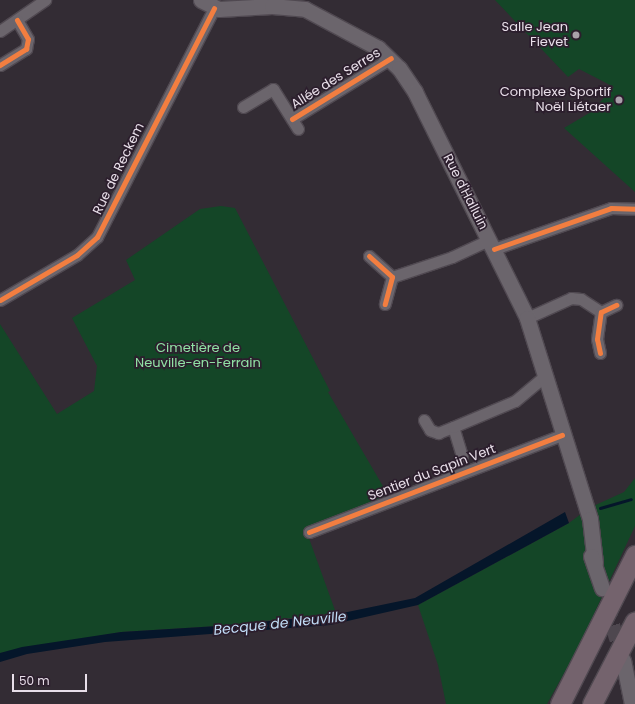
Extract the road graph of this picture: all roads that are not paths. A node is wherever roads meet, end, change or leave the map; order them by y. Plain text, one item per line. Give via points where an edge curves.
1 (45, 0) edge
2 (200, 0) edge
3 (296, 4) edge
4 (214, 8) junction
5 (16, 20) junction
6 (0, 31) edge
7 (391, 58) junction
8 (0, 64) edge
9 (243, 107) dead end
10 (292, 119) junction
11 (298, 129) dead end
12 (635, 209) edge
13 (491, 244) junction
14 (369, 256) dead end
15 (392, 277) junction
16 (0, 300) edge
17 (384, 304) dead end
18 (616, 305) dead end
19 (601, 312) junction
20 (527, 318) junction
21 (600, 353) dead end
22 (545, 376) junction
23 (424, 420) dead end
24 (453, 427) junction
25 (562, 435) junction
26 (462, 456) dead end
27 (309, 532) dead end
28 (635, 555) edge
29 (602, 588) tunnel mouth
30 (635, 621) edge
31 (635, 690) edge
32 (560, 704) edge
33 (592, 704) edge
34 (632, 704) edge

1 - 5 street
2 - 4 main road
3 - 4 main road, Rue d'Halluin
3 - 7 main road, Rue d'Halluin
4 - 16 street, Rue de Reckem via 97,237 77,255
5 - 6 street
5 - 8 street via 28,39 26,49
7 - 10 street, Allée des Serres
7 - 13 main road, Rue d'Halluin via 415,92
9 - 10 street, Allée des Serres via 273,89
10 - 11 street, Allée des Serres
12 - 13 street via 611,208
13 - 15 street
13 - 20 main road, Rue d'Halluin
14 - 15 street
15 - 17 street
18 - 19 street
19 - 20 street via 581,299 571,298
19 - 21 street via 597,339
20 - 22 main road, Rue d'Halluin
22 - 24 street via 515,400
22 - 25 main road, Rue d'Halluin
23 - 24 street via 430,430 438,434
24 - 26 street
25 - 27 street, Sentier du Sapin Vert
25 - 29 main road, Rue d'Halluin via 590,519 595,563
28 - 32 highway
30 - 33 highway
31 - 34 main road via 623,660

